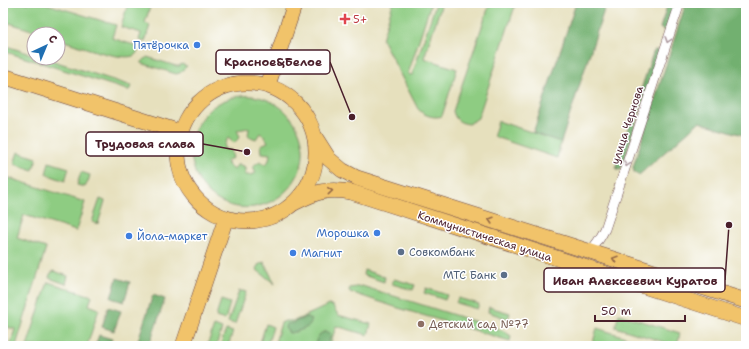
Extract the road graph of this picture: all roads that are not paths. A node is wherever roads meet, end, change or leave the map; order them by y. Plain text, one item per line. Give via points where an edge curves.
1 (295, 3) edge
2 (680, 3) edge
3 (3, 76) edge
4 (268, 85) junction
5 (180, 132) junction
6 (315, 138) junction
7 (294, 203) junction
8 (226, 218) junction
9 (590, 251) junction
10 (746, 301) edge
11 (746, 319) edge
12 (184, 346) edge

1 - 4 main road
2 -> 9 street, улица Чернова via 608,223
3 - 5 main road
4 - 5 main road via 244,82 215,90 191,110
4 - 6 main road via 280,90 299,105 312,126
5 - 8 main road via 178,156 183,179 196,199
6 - 7 main road via 317,149 313,173
9 -> 6 main road, Коммунистическая улица via 356,178 329,159
7 - 8 main road via 284,211 262,220
7 -> 11 main road, Коммунистическая улица via 327,190 351,192
8 - 12 main road
10 -> 9 main road, Коммунистическая улица

